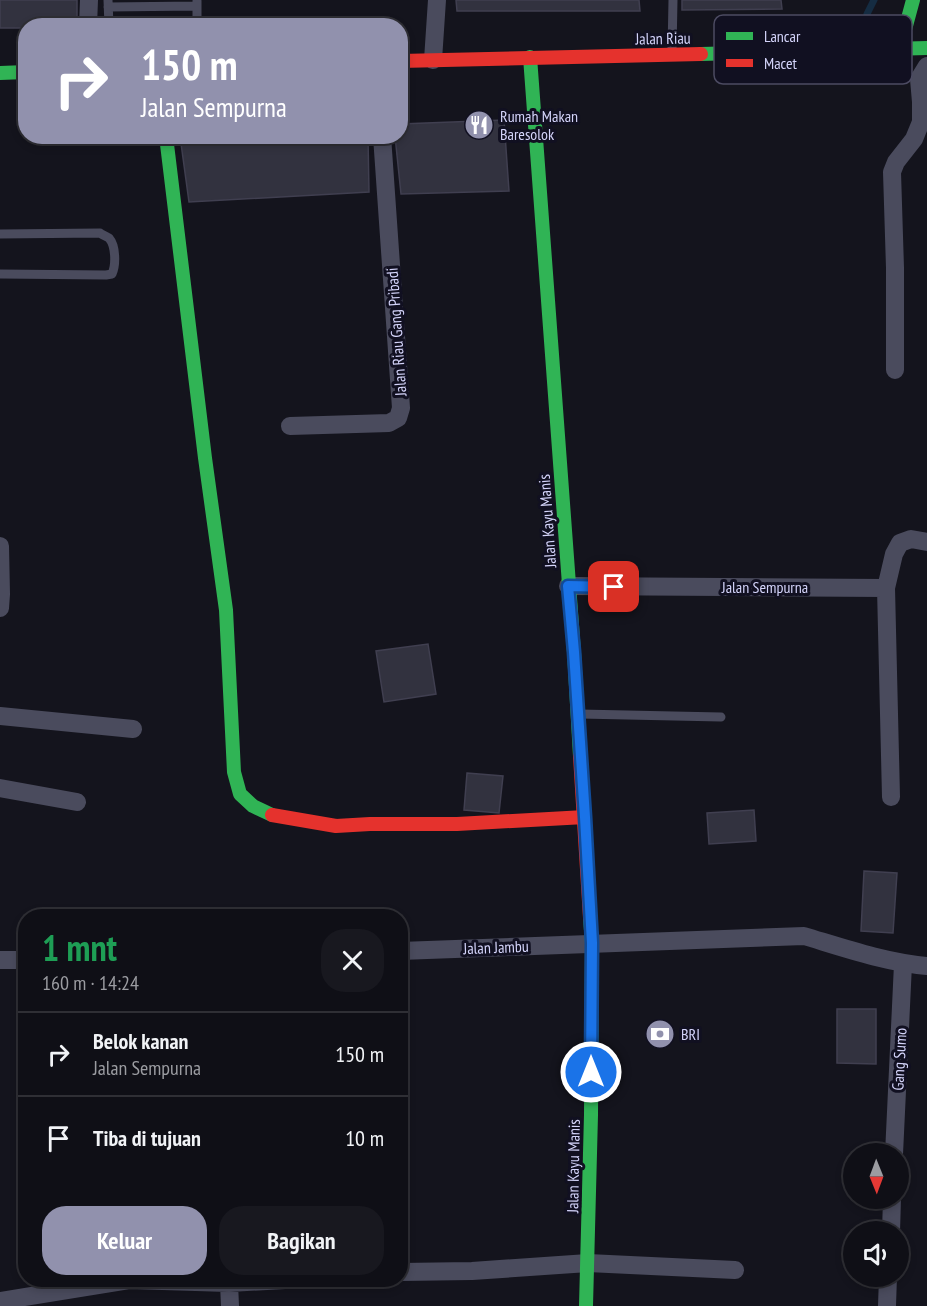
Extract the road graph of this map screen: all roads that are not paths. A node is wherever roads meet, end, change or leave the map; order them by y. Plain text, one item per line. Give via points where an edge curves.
1 (89, 0) edge
2 (437, 0) edge
3 (673, 0) edge
4 (913, 0) edge
5 (197, 3) edge
6 (108, 4) edge
7 (909, 15) edge
8 (88, 18) edge
9 (714, 53) edge
10 (672, 54) junction
11 (530, 57) junction
12 (433, 60) junction
13 (408, 61) edge
14 (927, 66) edge
15 (18, 72) edge
16 (0, 73) edge
17 (167, 144) edge
18 (383, 144) edge
19 (0, 234) edge
20 (0, 274) edge
21 (895, 370) dead end
22 (290, 426) dead end
23 (927, 542) edge
24 (0, 546) edge
25 (568, 586) junction
26 (886, 588) junction
27 (0, 608) edge
28 (578, 714) junction
29 (0, 716) edge
30 (721, 717) dead end
31 (133, 729) dead end
32 (0, 788) edge
33 (891, 797) dead end
34 (77, 802) dead end
35 (585, 817) junction
36 (592, 943) junction
37 (408, 951) edge
38 (0, 960) edge
39 (18, 960) edge
40 (903, 964) junction
41 (927, 966) edge
42 (895, 1143) edge
43 (588, 1263) junction
44 (735, 1270) dead end
45 (408, 1272) edge
46 (86, 1287) edge
47 (229, 1287) edge
48 (888, 1287) edge
49 (0, 1301) edge
50 (230, 1306) edge
51 (586, 1306) edge
52 (887, 1306) edge

1 - 8 street
2 - 12 street
3 - 10 lane
4 - 7 street
5 - 6 lane
9 - 10 street, Jalan Riau
10 - 11 street, Jalan Riau
11 - 12 street, Jalan Riau
11 - 25 street, Jalan Kayu Manis
12 - 13 street, Jalan Riau
14 - 21 street via 919,79 921,122 892,172
15 - 16 street
17 - 35 street via 226,610 234,772 240,794 271,815 336,826
18 - 22 street, Jalan Riau Gang Pribadi via 401,408 398,418 389,423
19 - 20 lane via 100,233 112,244 115,267 112,274 106,275
23 - 26 street via 911,539 900,543
24 - 27 street
25 - 26 street, Jalan Sempurna
25 - 28 street, Jalan Kayu Manis
26 - 33 street
28 - 30 lane
28 - 35 street, Jalan Kayu Manis
29 - 31 street
32 - 34 street
35 - 36 street, Jalan Kayu Manis
36 - 37 street, Jalan Jambu
36 - 40 street, Jalan Jambu via 804,936
36 - 43 street, Jalan Kayu Manis
38 - 39 street
40 - 41 street, Jalan Jambu
40 - 42 street, Gang Sumo
43 - 44 street
43 - 45 street
43 - 51 street, Jalan Kayu Manis
46 - 49 street
47 - 50 street
48 - 52 street

